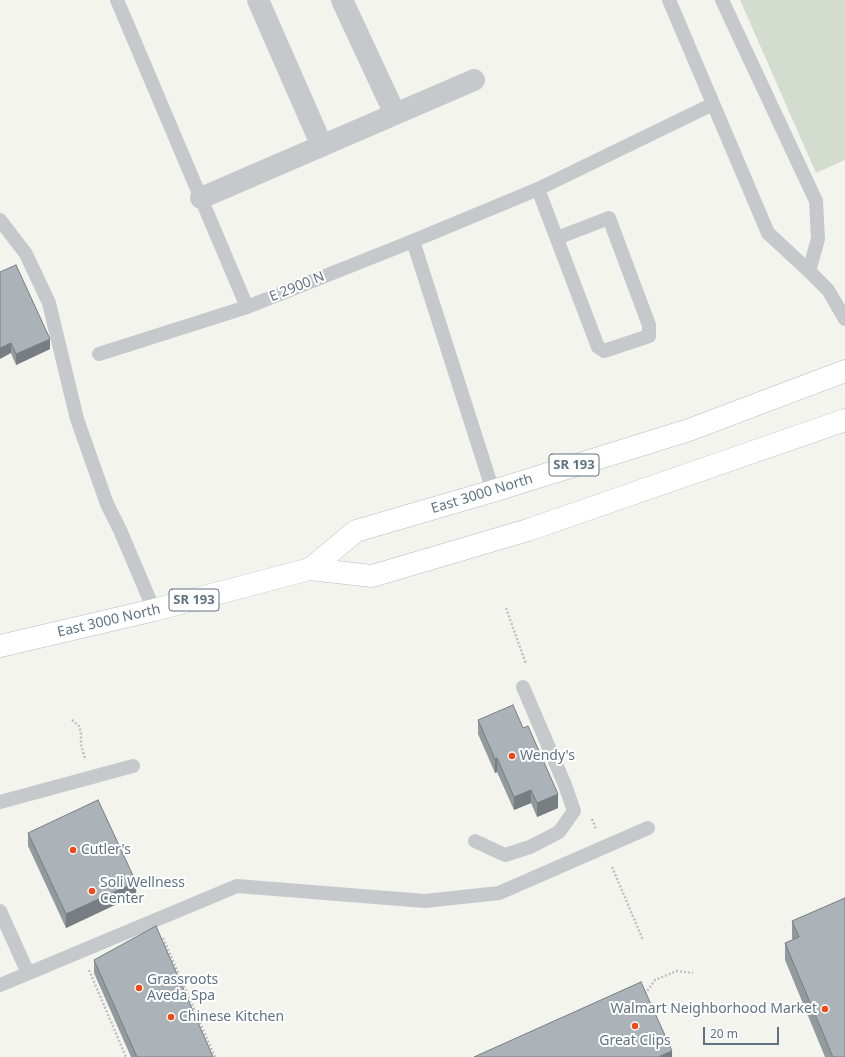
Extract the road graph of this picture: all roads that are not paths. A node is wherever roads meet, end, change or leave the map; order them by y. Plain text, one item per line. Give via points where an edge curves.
1 (117, 0) edge
2 (258, 0) edge
3 (342, 0) edge
4 (669, 0) edge
5 (722, 0) edge
6 (474, 80) dead end
7 (713, 104) junction
8 (395, 114) junction
9 (322, 146) junction
10 (538, 189) junction
11 (201, 198) junction
12 (0, 220) edge
13 (557, 238) junction
14 (413, 241) junction
15 (810, 271) junction
16 (247, 307) junction
17 (845, 319) edge
18 (100, 354) dead end
19 (845, 371) edge
20 (845, 420) edge
21 (493, 491) junction
22 (310, 569) junction
23 (154, 610) junction
24 (0, 646) edge
25 (523, 687) dead end
26 (133, 766) dead end
27 (0, 802) edge
28 (648, 828) dead end
29 (475, 841) dead end
30 (0, 911) edge
31 (28, 973) junction
32 (0, 985) edge

1 - 11 lane
2 - 9 street
3 - 8 street
4 - 7 lane
5 - 15 lane via 816,201 818,239
6 - 8 street
7 - 10 lane, E 2900 N
7 - 15 lane via 768,233
8 - 9 street
9 - 11 street
10 - 13 lane
10 - 14 lane, E 2900 N
11 - 16 lane
12 - 23 lane via 26,254 49,302 77,419 107,504
13 - 13 lane via 598,347 604,351 649,336 649,325 609,218
14 - 16 lane, E 2900 N
14 - 21 lane
15 - 17 lane via 828,290
16 - 18 lane, E 2900 N
19 - 21 main road, East 3000 North / SR 193 via 689,430
20 - 22 main road, East 3000 North / SR 193 via 528,530 372,576
21 - 22 main road, East 3000 North / SR 193 via 356,531
22 - 23 main road, East 3000 North / SR 193
23 - 24 main road, East 3000 North / SR 193
25 - 29 lane via 574,811 559,832 530,847 505,855
26 - 27 lane
28 - 31 lane via 499,893 425,902 237,886
30 - 31 lane
31 - 32 lane

